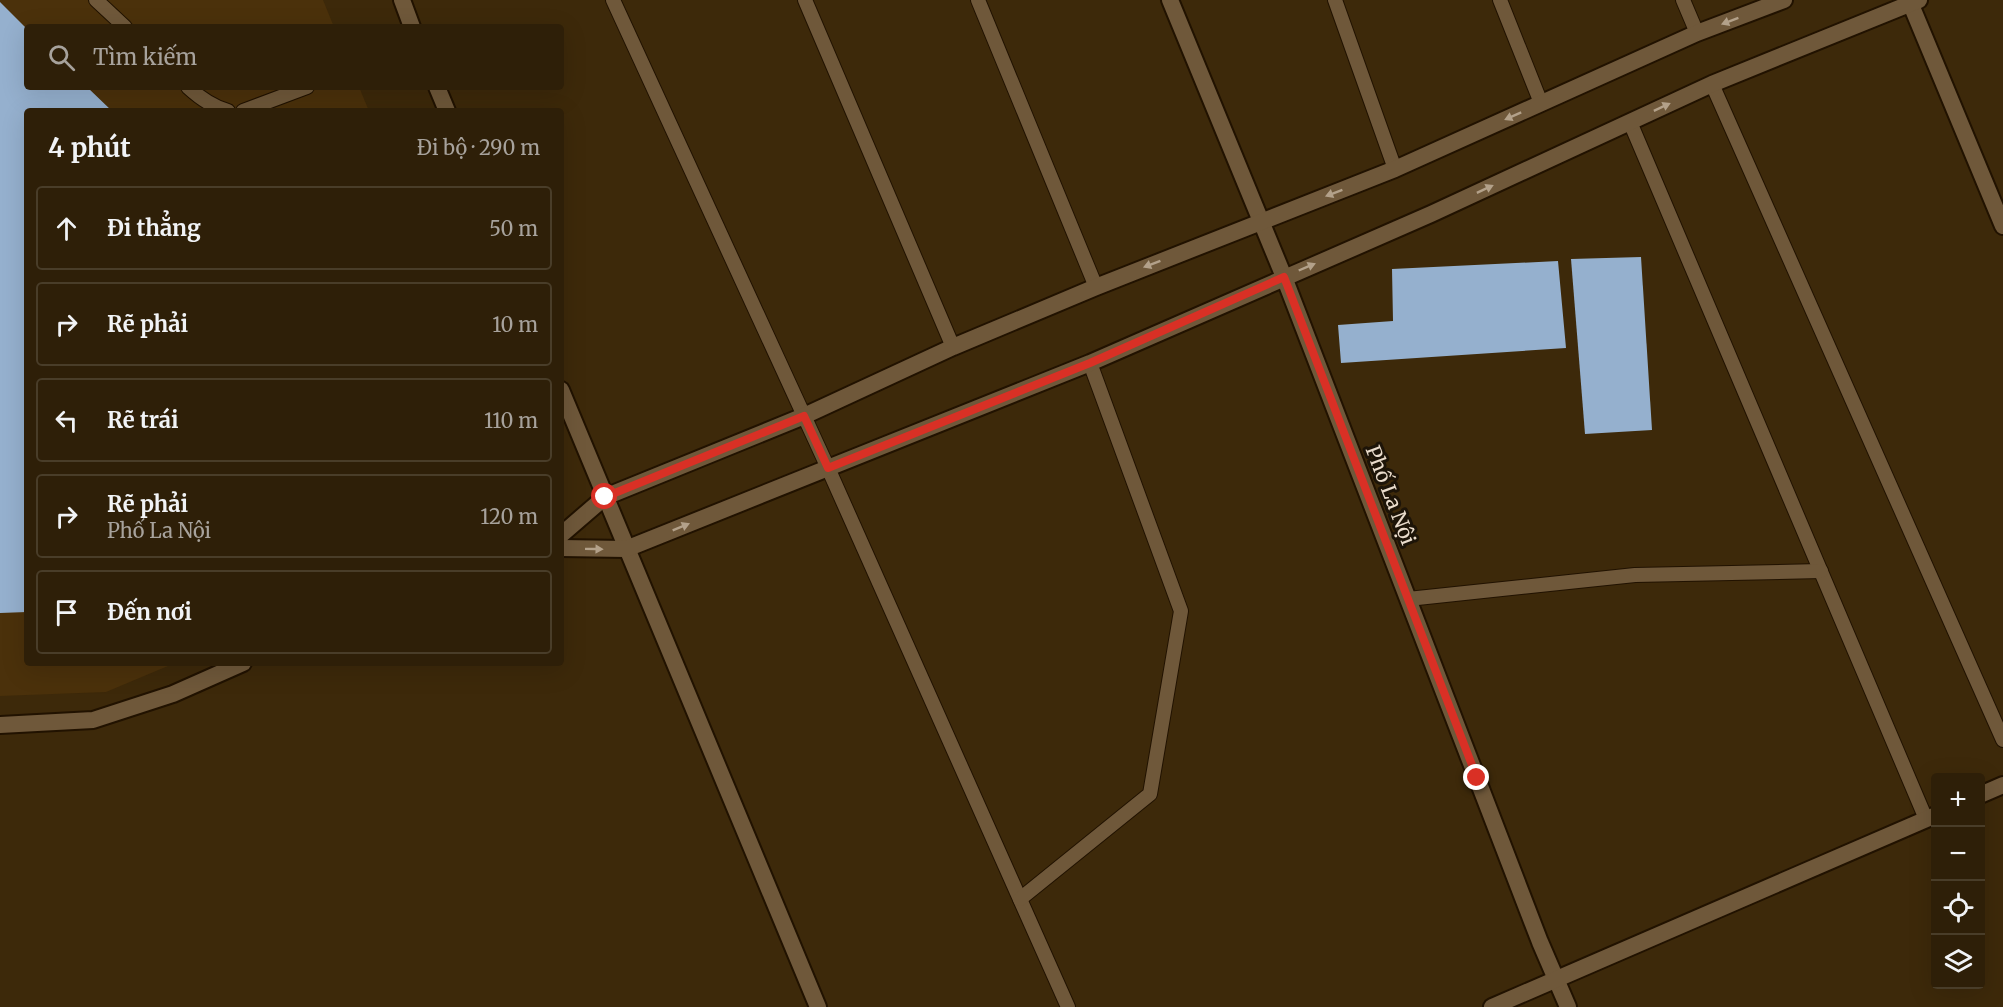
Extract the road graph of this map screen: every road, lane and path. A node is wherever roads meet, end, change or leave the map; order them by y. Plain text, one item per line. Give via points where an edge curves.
1 (96, 0) edge
2 (402, 0) edge
3 (613, 0) edge
4 (805, 0) edge
5 (978, 0) edge
6 (1170, 0) edge
7 (1335, 0) edge
8 (1500, 0) edge
9 (1683, 0) edge
10 (1784, 0) edge
11 (1913, 1) edge
12 (122, 24) edge
13 (411, 24) edge
14 (1697, 33) junction
15 (1713, 84) junction
16 (191, 90) edge
17 (299, 90) edge
18 (438, 90) edge
19 (1541, 103) junction
20 (218, 108) edge
21 (251, 108) edge
22 (446, 108) edge
23 (1630, 122) junction
24 (1395, 169) junction
25 (1260, 222) junction
26 (2003, 226) edge
27 (1284, 277) junction
28 (1096, 286) junction
29 (953, 347) junction
30 (1090, 363) junction
31 (564, 397) edge
32 (804, 416) junction
33 (828, 468) junction
34 (605, 497) junction
35 (564, 532) edge
36 (564, 548) edge
37 (626, 549) junction
38 (1821, 571) junction
39 (1408, 599) junction
40 (236, 666) edge
41 (0, 725) edge
42 (2003, 740) edge
43 (2003, 785) edge
44 (1985, 793) edge
45 (1931, 817) edge
46 (1020, 899) junction
47 (1556, 979) junction
48 (818, 1007) edge
49 (1068, 1007) edge
50 (1492, 1007) edge
51 (1568, 1007) edge

1 - 12 lane
2 - 13 street
3 - 32 lane
4 - 29 lane
5 - 28 lane
6 - 25 street, Phố La Nội
7 - 24 lane
8 - 19 lane
9 - 14 lane
10 -> 14 street
11 - 15 street
11 - 26 street
14 - 19 street
23 -> 15 street
15 - 42 lane
16 - 20 lane
17 - 21 lane
18 - 22 street
19 -> 24 street
27 -> 23 street
23 - 38 lane
24 -> 25 street
25 - 27 street, Phố La Nội
25 -> 28 street
27 - 30 street
27 - 39 street, Phố La Nội
28 - 29 street
29 - 32 street
30 - 33 street
30 - 46 lane via 1181,610 1150,794
31 - 34 street
32 - 33 lane
32 - 34 street
37 -> 33 street
33 - 46 lane
34 - 35 street
34 - 37 street
36 -> 37 street
37 - 48 street
38 - 39 lane via 1635,575
38 - 45 lane
39 - 47 street, Phố La Nội
40 - 41 street via 172,694 93,720
43 - 44 street
45 - 47 street
46 - 49 lane
47 - 50 street
47 - 51 street, Phố La Nội

